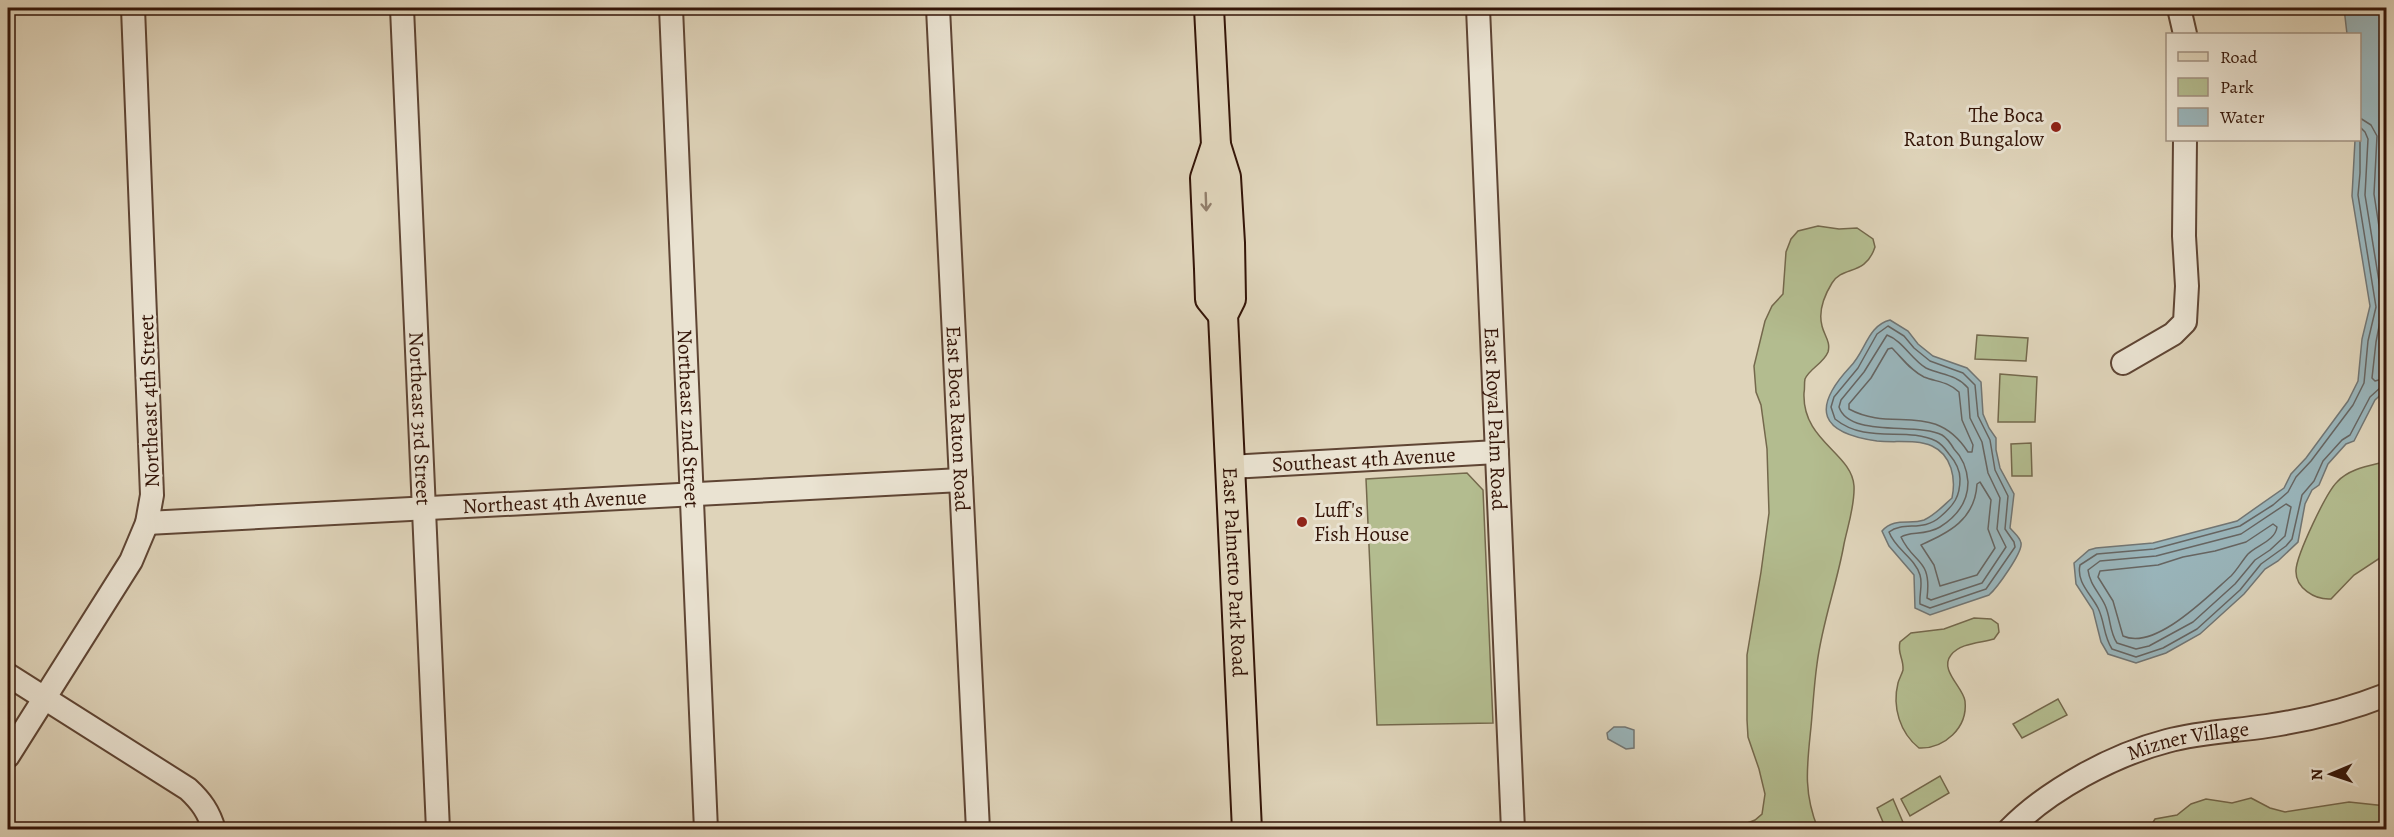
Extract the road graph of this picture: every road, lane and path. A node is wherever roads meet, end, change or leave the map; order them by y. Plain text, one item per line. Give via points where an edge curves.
1 (133, 8) edge
2 (402, 8) edge
3 (671, 8) edge
4 (938, 8) edge
5 (1209, 8) edge
6 (1479, 8) edge
7 (2179, 8) edge
8 (2185, 33) edge
9 (2185, 141) edge
10 (2123, 363) dead end
11 (1497, 452) junction
12 (1230, 467) junction
13 (961, 480) junction
14 (693, 495) junction
15 (424, 510) junction
16 (147, 523) junction
17 (8, 675) edge
18 (2386, 695) edge
19 (44, 698) junction
20 (8, 756) edge
21 (214, 830) edge
22 (438, 830) edge
23 (706, 830) edge
24 (978, 830) edge
25 (1247, 830) edge
26 (1513, 830) edge
27 (2009, 830) edge

1 - 16 street, Northeast 4th Street via 153,478
2 - 15 street, Northeast 3rd Street
3 - 14 street, Northeast 2nd Street
4 - 13 street, East Boca Raton Road
5 - 12 main road, East Palmetto Park Road via 1216,145 1226,177 1230,243 1231,299 1223,315
6 - 11 street, East Royal Palm Road
7 - 8 street
9 - 10 street via 2185,322 2173,334
11 - 12 street, Southeast 4th Avenue
11 - 26 street, East Royal Palm Road
12 - 25 main road, East Palmetto Park Road
13 - 14 street, Northeast 4th Avenue
13 - 24 street, East Boca Raton Road
14 - 15 street, Northeast 4th Avenue
14 - 23 street, Northeast 2nd Street
15 - 16 street, Northeast 4th Avenue
15 - 22 street, Northeast 3rd Street
16 - 19 street, Northeast 4th Street via 131,561
17 - 19 street
18 - 27 street, Mizner Village via 2311,718 2167,741 2119,758 2036,807
19 - 20 street, Northeast 4th Street
19 - 21 street via 188,789 211,817

